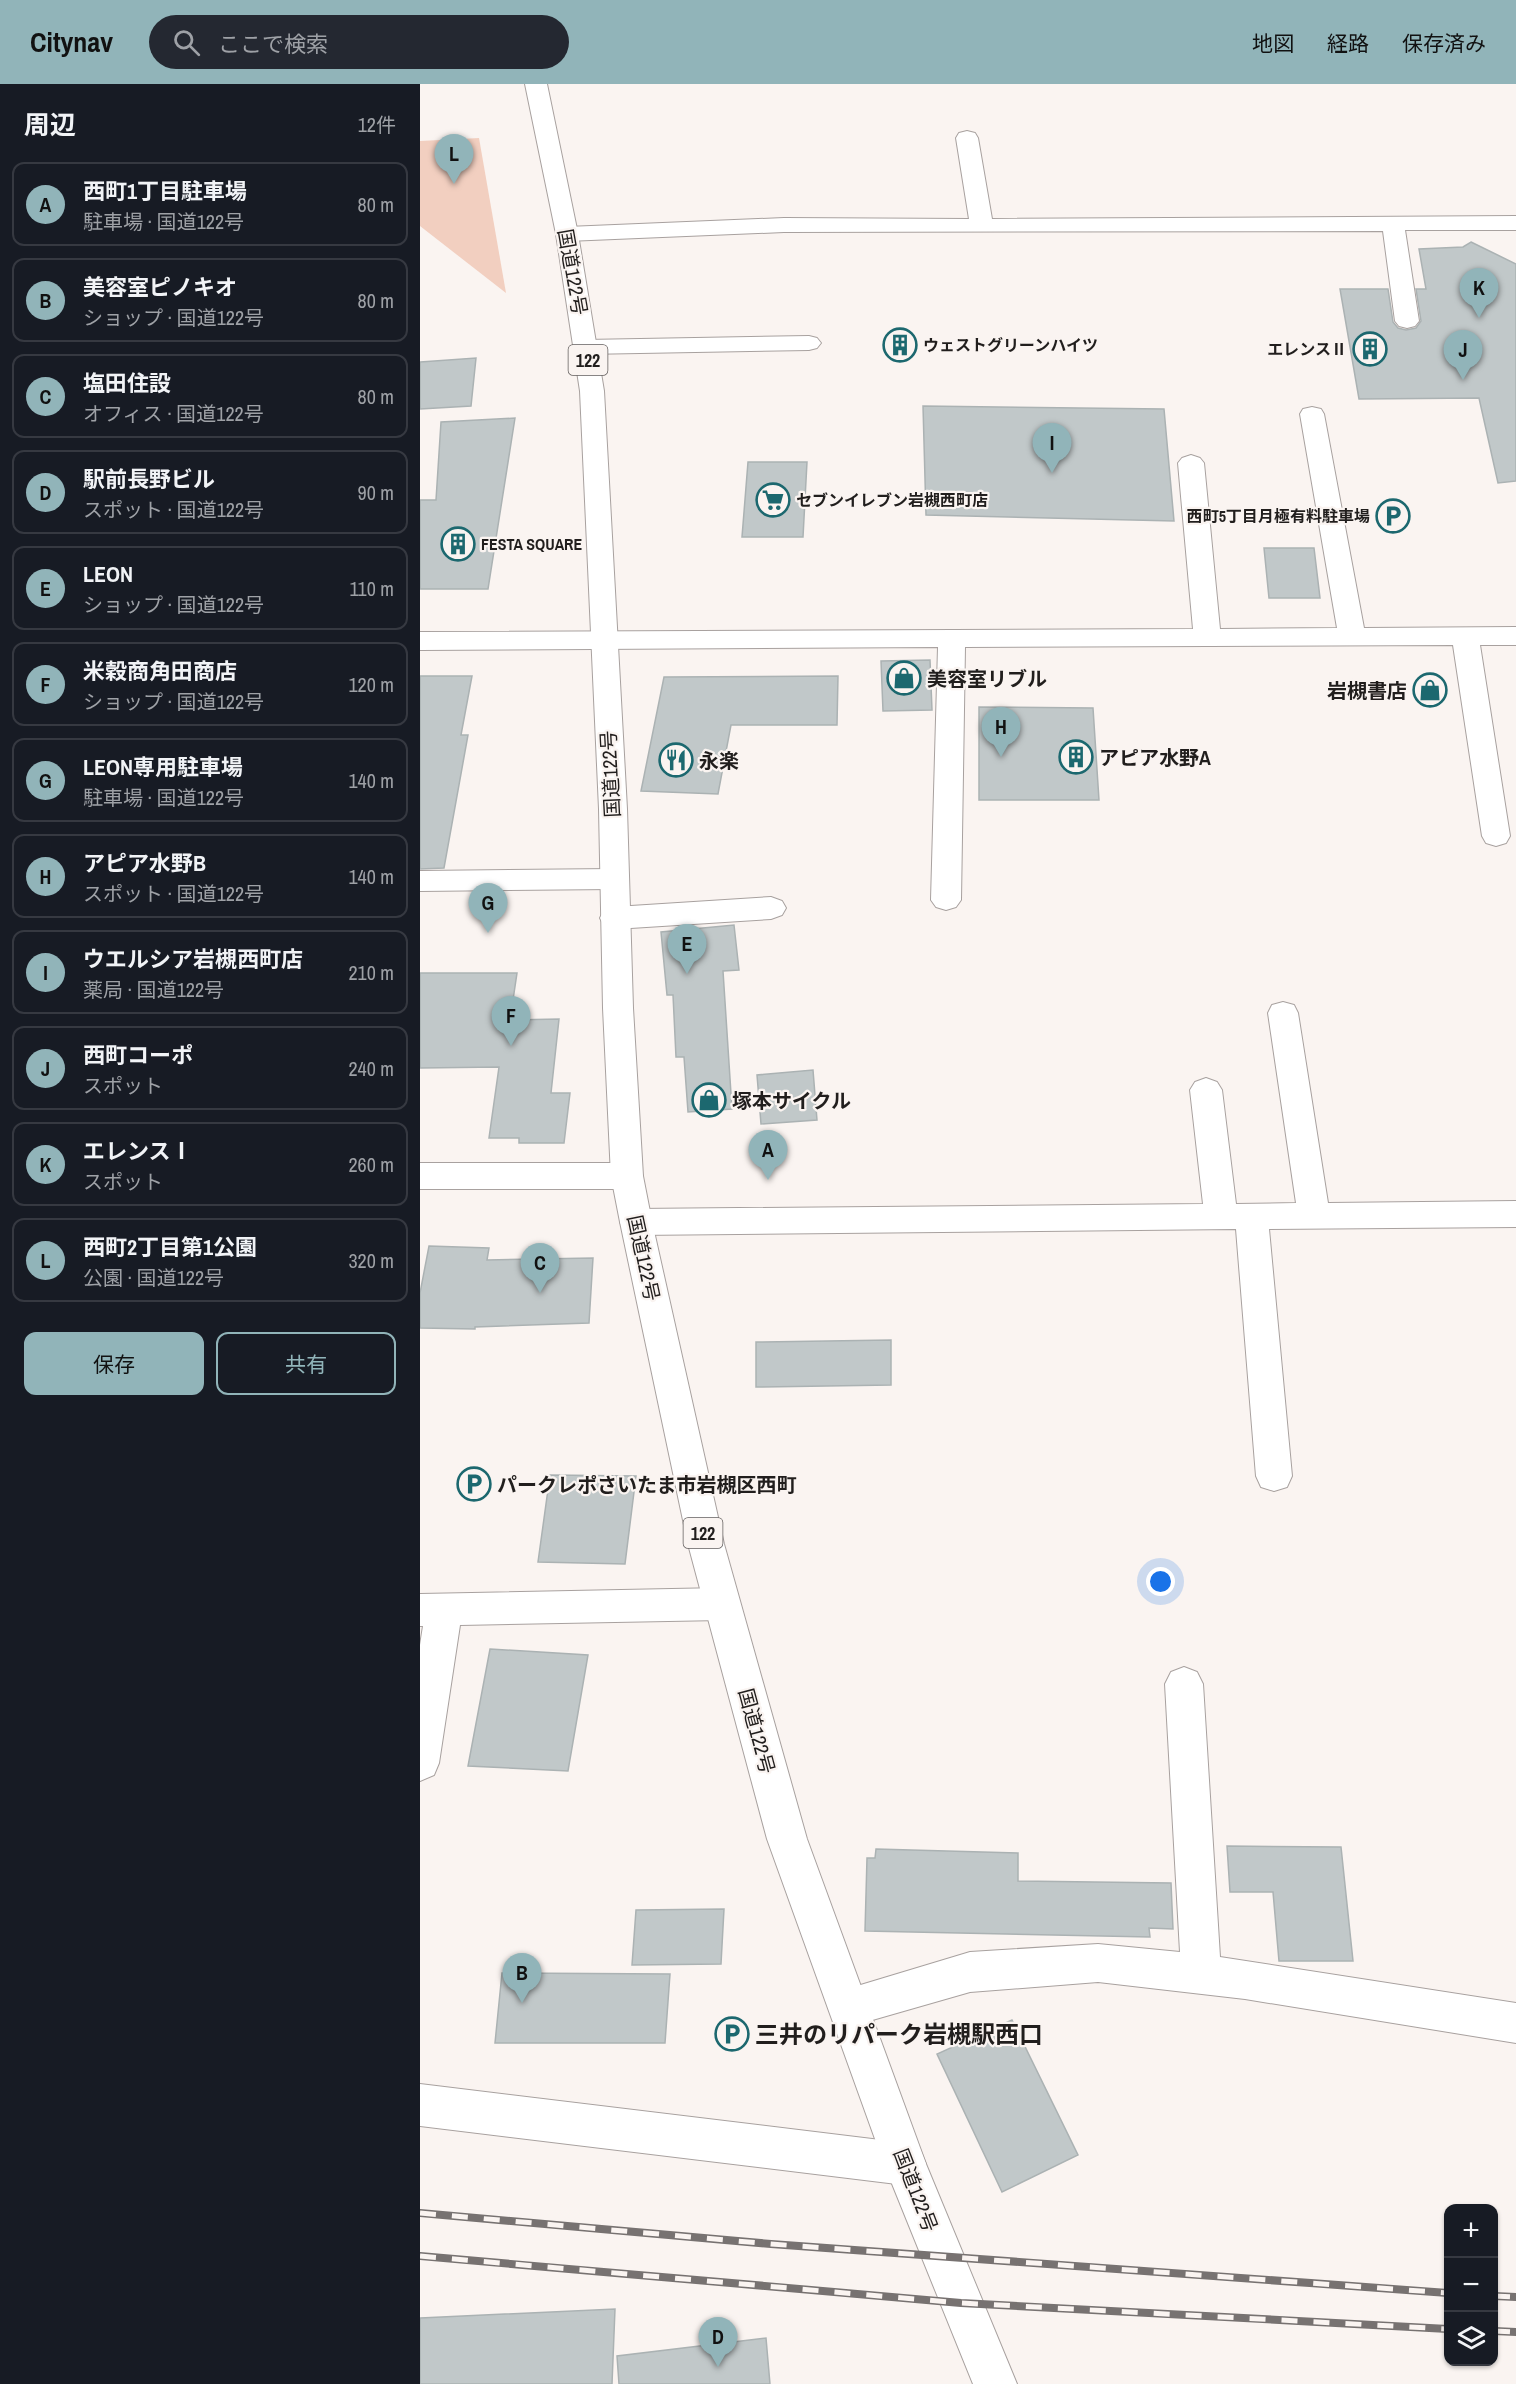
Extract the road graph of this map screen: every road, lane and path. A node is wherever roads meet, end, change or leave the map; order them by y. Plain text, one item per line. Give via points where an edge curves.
1 (537, 84) edge
2 (967, 138) dead end
3 (1516, 222) edge
4 (1393, 224) junction
5 (982, 226) junction
6 (567, 234) junction
7 (1407, 321) dead end
8 (809, 343) dead end
9 (585, 347) junction
10 (1312, 414) dead end
11 (1191, 463) dead end
12 (1465, 636) junction
13 (1516, 636) edge
14 (1353, 637) junction
15 (1207, 638) junction
16 (952, 639) junction
17 (603, 640) junction
18 (420, 641) edge
19 (1496, 836) dead end
20 (614, 879) junction
21 (420, 882) edge
22 (946, 900) dead end
23 (771, 908) dead end
24 (615, 918) junction
25 (1283, 1012) dead end
26 (1206, 1090) dead end
27 (420, 1176) edge
28 (627, 1176) junction
29 (1516, 1214) edge
30 (1314, 1216) junction
31 (1236, 1217) junction
32 (636, 1222) junction
33 (1274, 1476) dead end
34 (722, 1604) junction
35 (432, 1610) edge
36 (1184, 1684) dead end
37 (420, 1763) edge
38 (1202, 1975) junction
39 (848, 2007) junction
40 (1516, 2023) edge
41 (420, 2105) edge
42 (905, 2164) junction
43 (995, 2384) edge

1 - 6 main road, 国道122号 / 122
2 - 5 main road
3 - 4 main road
4 - 5 main road
4 - 7 main road
5 - 6 main road via 784,225
6 - 9 main road, 国道122号 / 122
8 - 9 main road
9 - 17 main road, 国道122号 / 122 via 592,391
10 - 14 main road
11 - 15 main road
12 - 13 main road
12 - 14 main road
12 - 19 main road
14 - 15 main road
15 - 16 main road
16 - 17 main road
16 - 22 main road
17 - 18 main road
17 - 20 main road, 国道122号 / 122
20 - 21 main road
20 - 24 main road, 国道122号 / 122
23 - 24 main road
24 - 28 main road, 国道122号 / 122
25 - 30 main road
26 - 31 main road
27 - 28 main road
28 - 32 main road, 国道122号 / 122
29 - 30 main road
30 - 31 main road
31 - 32 main road
31 - 33 main road
32 - 34 main road, 国道122号 / 122
34 - 35 main road
34 - 39 main road, 国道122号 / 122 via 787,1839
35 - 37 main road
36 - 38 main road
38 - 39 main road via 1098,1964 970,1972
38 - 40 main road
39 - 42 main road, 国道122号 / 122
41 - 42 main road
42 - 43 main road, 国道122号 / 122

